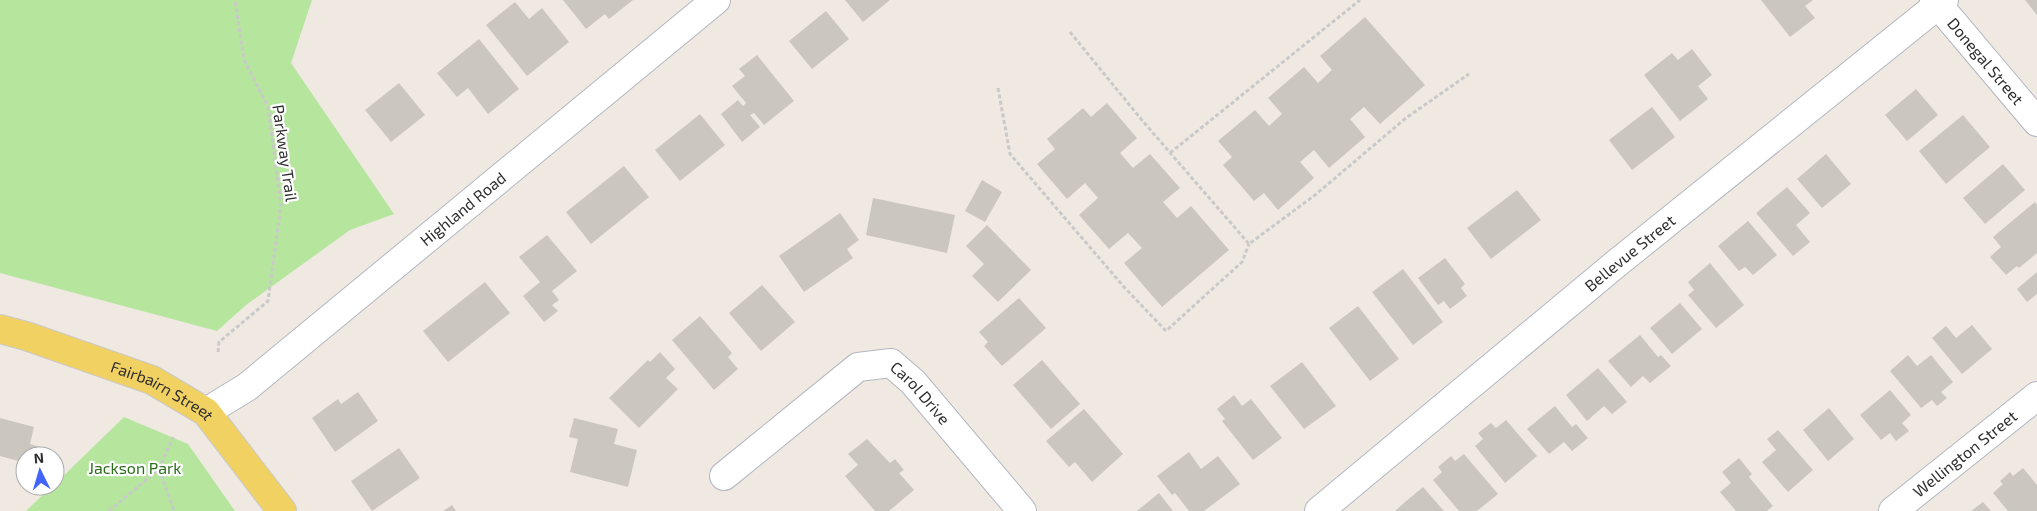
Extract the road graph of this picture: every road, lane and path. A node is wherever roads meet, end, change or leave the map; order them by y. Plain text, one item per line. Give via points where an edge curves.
1 (235, 0) edge
2 (716, 0) edge
3 (1360, 0) edge
4 (1938, 2) edge
5 (1070, 32) dead end
6 (1469, 74) dead end
7 (998, 88) dead end
8 (2037, 122) edge
9 (1170, 153) junction
10 (1249, 244) junction
11 (0, 329) edge
12 (218, 352) dead end
13 (2037, 396) edge
14 (206, 412) junction
15 (173, 437) dead end
16 (159, 469) junction
17 (724, 476) dead end
18 (109, 511) edge
19 (174, 511) edge
20 (282, 511) edge
21 (1022, 511) edge
22 (1319, 511) edge
23 (1893, 511) edge

1 - 12 path, Parkway Trail via 244,60 268,108 282,205 268,301 219,342
2 - 14 street, Highland Road via 247,387
3 - 9 path
4 - 8 street, Donegal Street
4 - 22 street, Bellevue Street
5 - 9 path
6 - 10 path via 1406,118 1315,195
7 - 10 path via 1010,154 1166,331 1242,262
9 - 10 path
11 - 14 main road, Fairbairn Street via 152,380
13 - 23 street, Wellington Street
14 - 20 main road, Fairbairn Street
15 - 16 path
16 - 18 path
16 - 19 path
17 - 21 street, Carol Drive via 858,367 891,363 913,382

